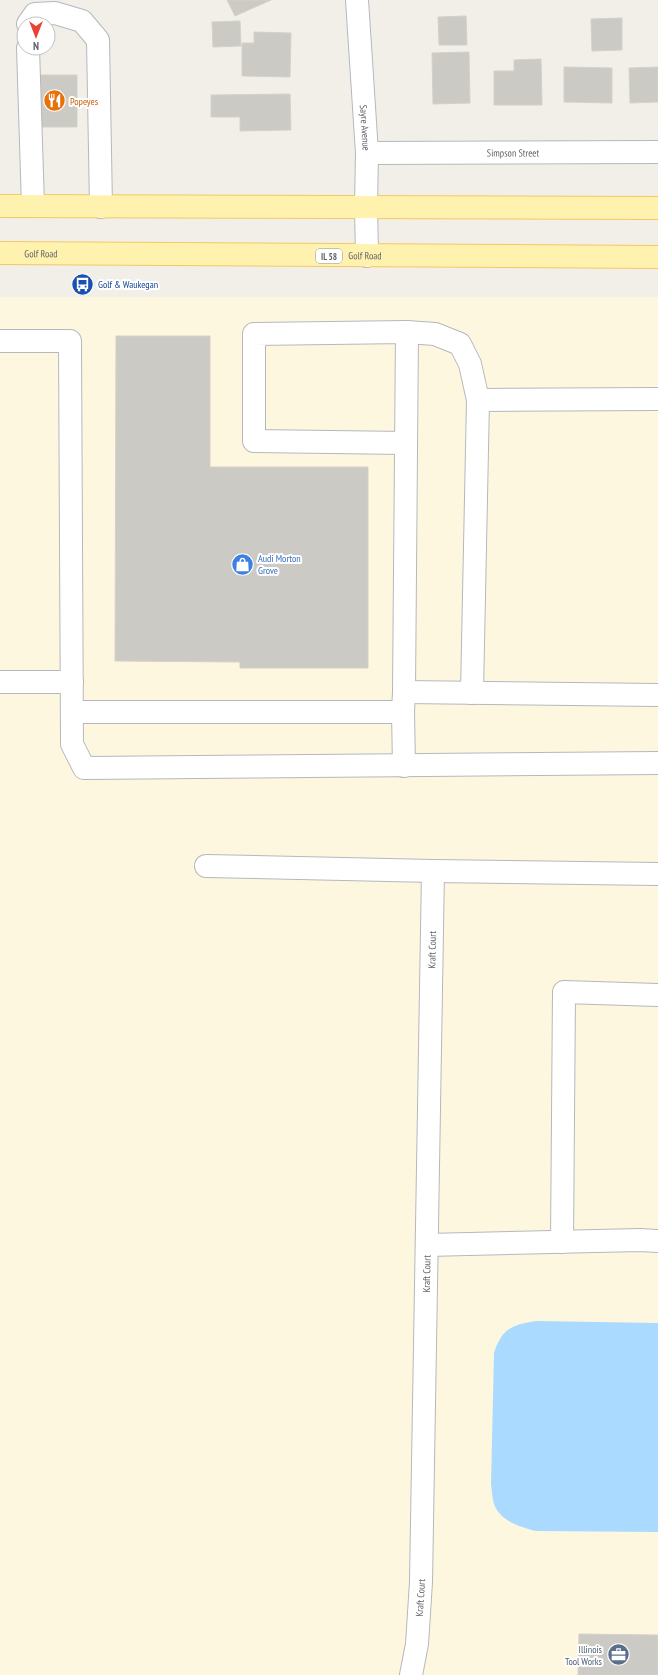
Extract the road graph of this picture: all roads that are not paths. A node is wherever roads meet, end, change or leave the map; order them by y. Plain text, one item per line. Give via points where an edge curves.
1 (357, 0) edge
2 (34, 16) edge
3 (28, 56) edge
4 (658, 152) edge
5 (367, 153) junction
6 (0, 206) edge
7 (33, 206) junction
8 (101, 207) junction
9 (366, 208) junction
10 (658, 208) edge
11 (0, 253) edge
12 (366, 256) junction
13 (658, 257) edge
14 (407, 332) junction
15 (0, 341) edge
16 (658, 398) edge
17 (478, 400) junction
18 (406, 443) junction
19 (0, 682) edge
20 (72, 682) junction
21 (472, 693) junction
22 (658, 695) edge
23 (403, 702) junction
24 (72, 712) junction
25 (658, 763) edge
26 (404, 766) junction
27 (206, 866) dead end
28 (433, 871) junction
29 (658, 874) edge
30 (658, 995) edge
31 (658, 1241) edge
32 (562, 1242) junction
33 (427, 1245) junction
34 (411, 1675) edge

1 - 5 street, Sayre Avenue
2 - 8 street via 55,13 82,21 98,40
3 - 7 street
4 - 5 street, Simpson Street
5 - 9 street, Sayre Avenue
6 - 7 main road
7 - 8 main road
8 - 9 main road
9 - 10 main road
9 - 12 street, Sayre Avenue
11 - 12 main road, Golf Road / IL 58
12 - 13 main road, Golf Road / IL 58
14 - 17 street via 435,334 460,344 470,364
14 - 18 street
14 - 18 street via 254,334 254,441
15 - 20 street via 70,341
16 - 17 street
17 - 21 street
18 - 23 street
19 - 20 street
20 - 24 street
21 - 22 street
21 - 23 street
23 - 24 street
23 - 26 street
24 - 26 street via 72,744 84,768
25 - 26 street
27 - 28 street
28 - 29 street
28 - 33 street, Kraft Court
30 - 32 street via 564,992
31 - 32 street
32 - 33 street
33 - 34 street, Kraft Court via 421,1582 417,1644

